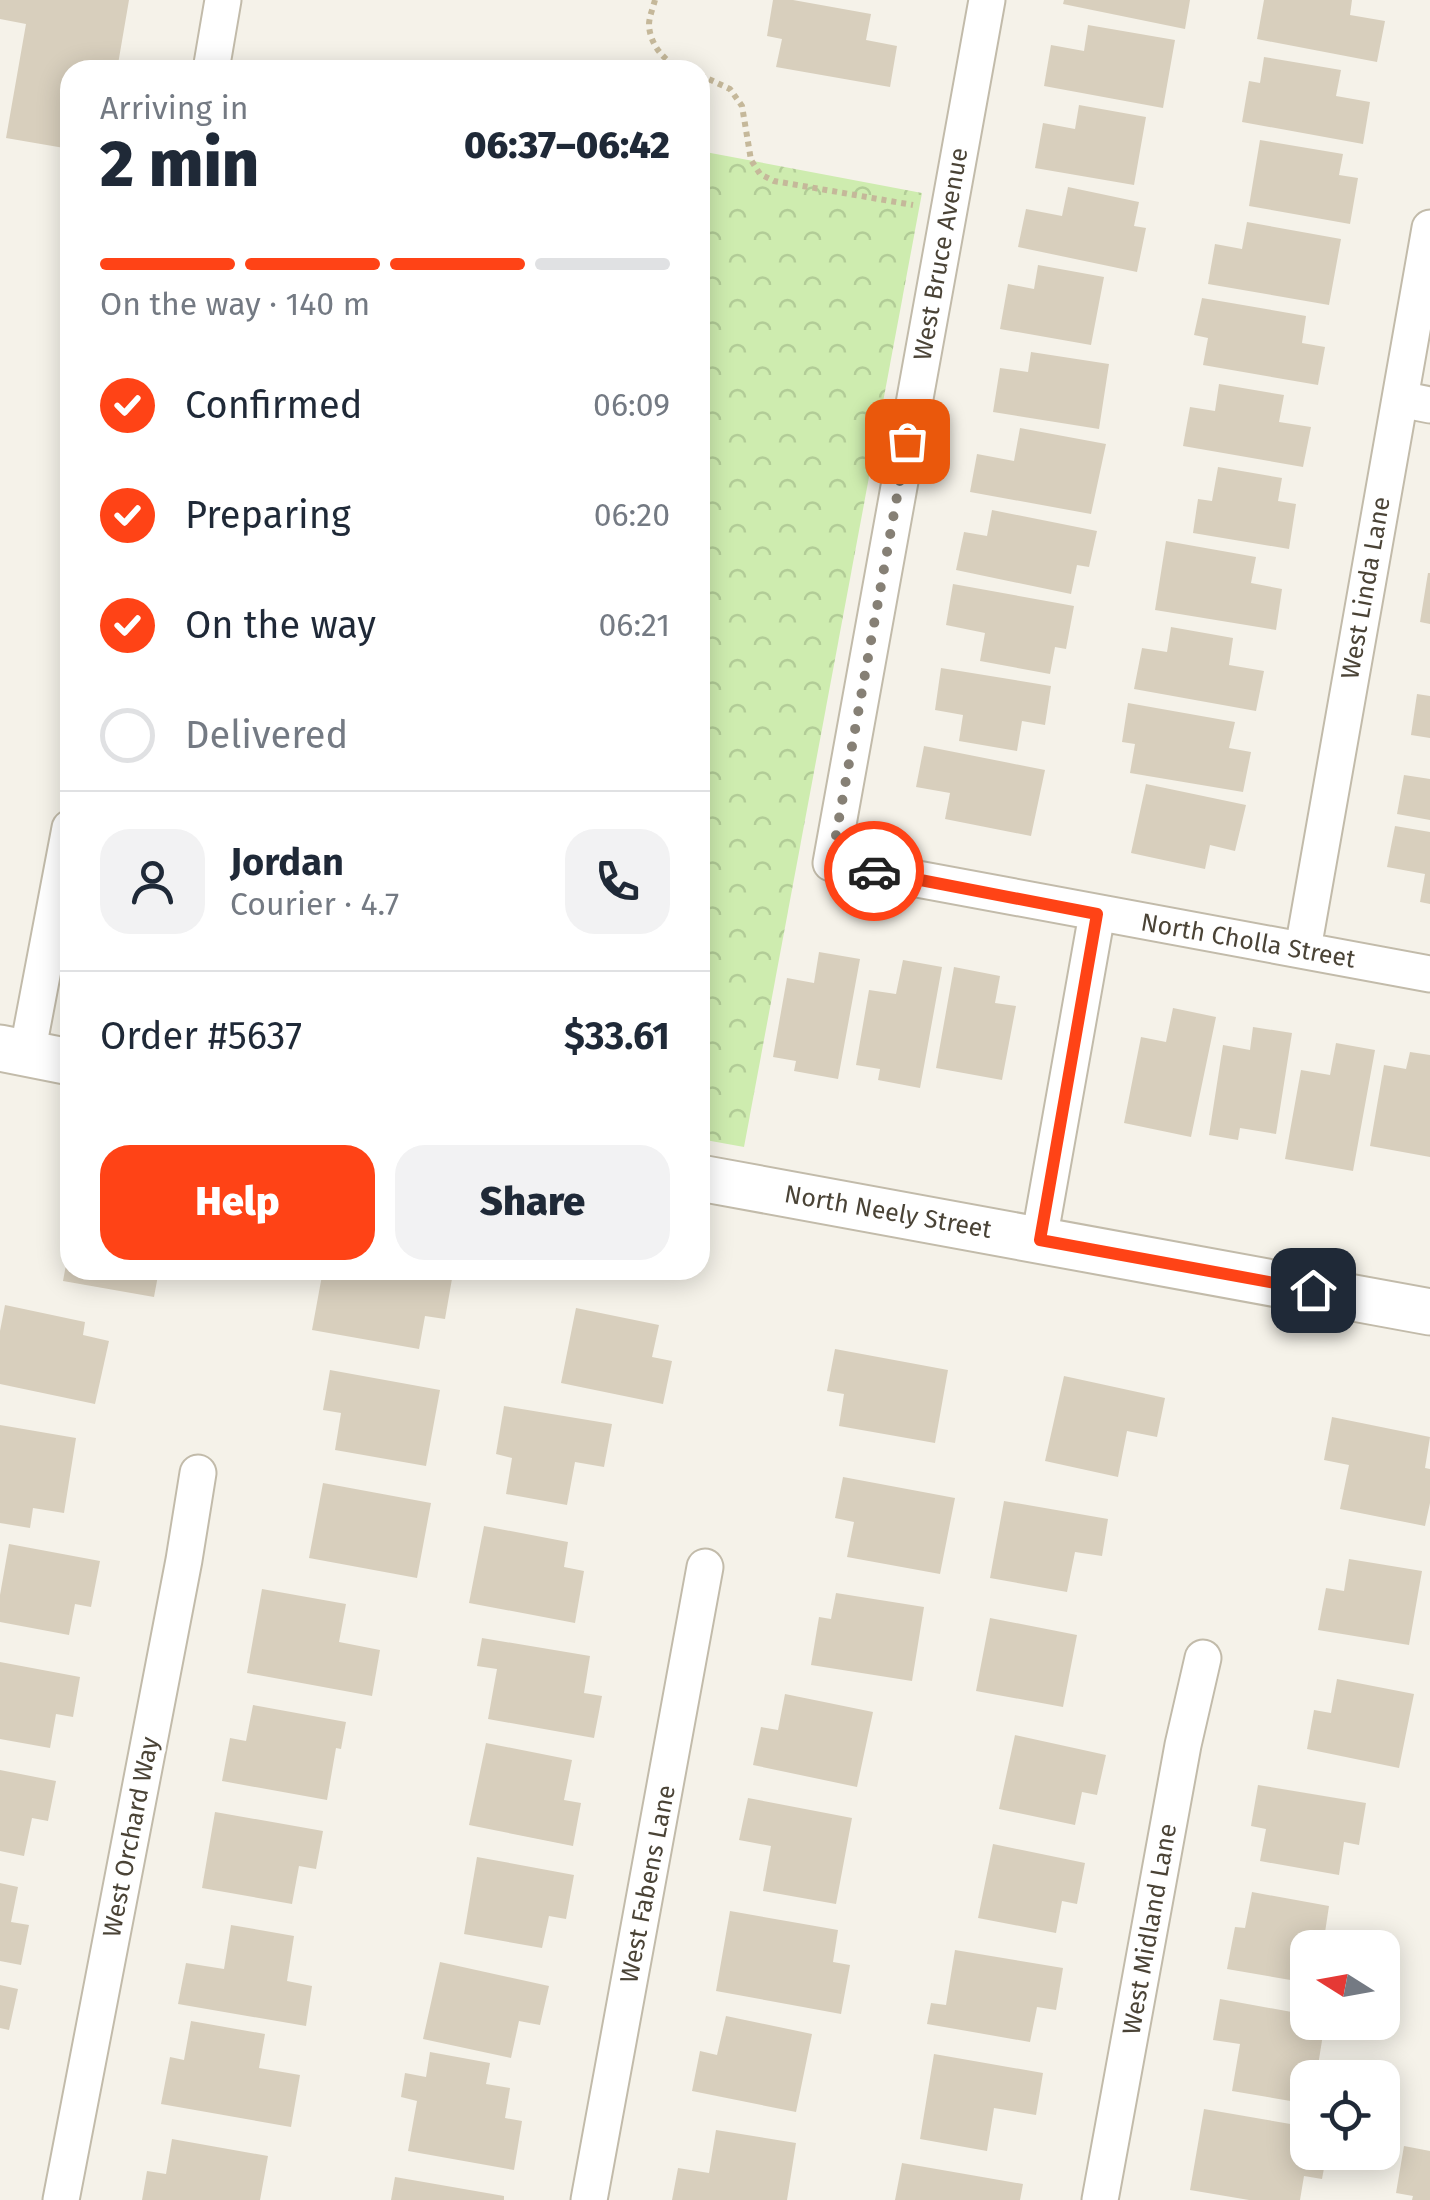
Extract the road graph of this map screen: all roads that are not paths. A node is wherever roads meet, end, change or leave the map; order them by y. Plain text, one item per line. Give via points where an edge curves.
1 (223, 0) edge
2 (987, 0) edge
3 (213, 60) edge
4 (1430, 228) edge
5 (1415, 402) edge
6 (831, 863) joint
7 (60, 887) edge
8 (1097, 914) junction
9 (1302, 949) junction
10 (1430, 974) edge
11 (32, 1054) edge
12 (710, 1180) edge
13 (1040, 1240) junction
14 (1430, 1312) edge
15 (198, 1473) dead end
16 (705, 1567) dead end
17 (1204, 1658) dead end
18 (61, 2200) edge
19 (589, 2200) edge
20 (1100, 2200) edge

1 - 3 street
2 - 6 street, West Bruce Avenue
4 - 5 street, West Linda Lane
5 - 9 street, West Linda Lane
6 - 8 street, North Cholla Street
7 - 11 street
8 - 9 street, North Cholla Street
8 - 13 street
9 - 10 street, North Cholla Street
12 - 13 street, North Neely Street
13 - 14 street, North Neely Street
15 - 18 street, West Orchard Way
16 - 19 street, West Fabens Lane
17 - 20 street, West Midland Lane

